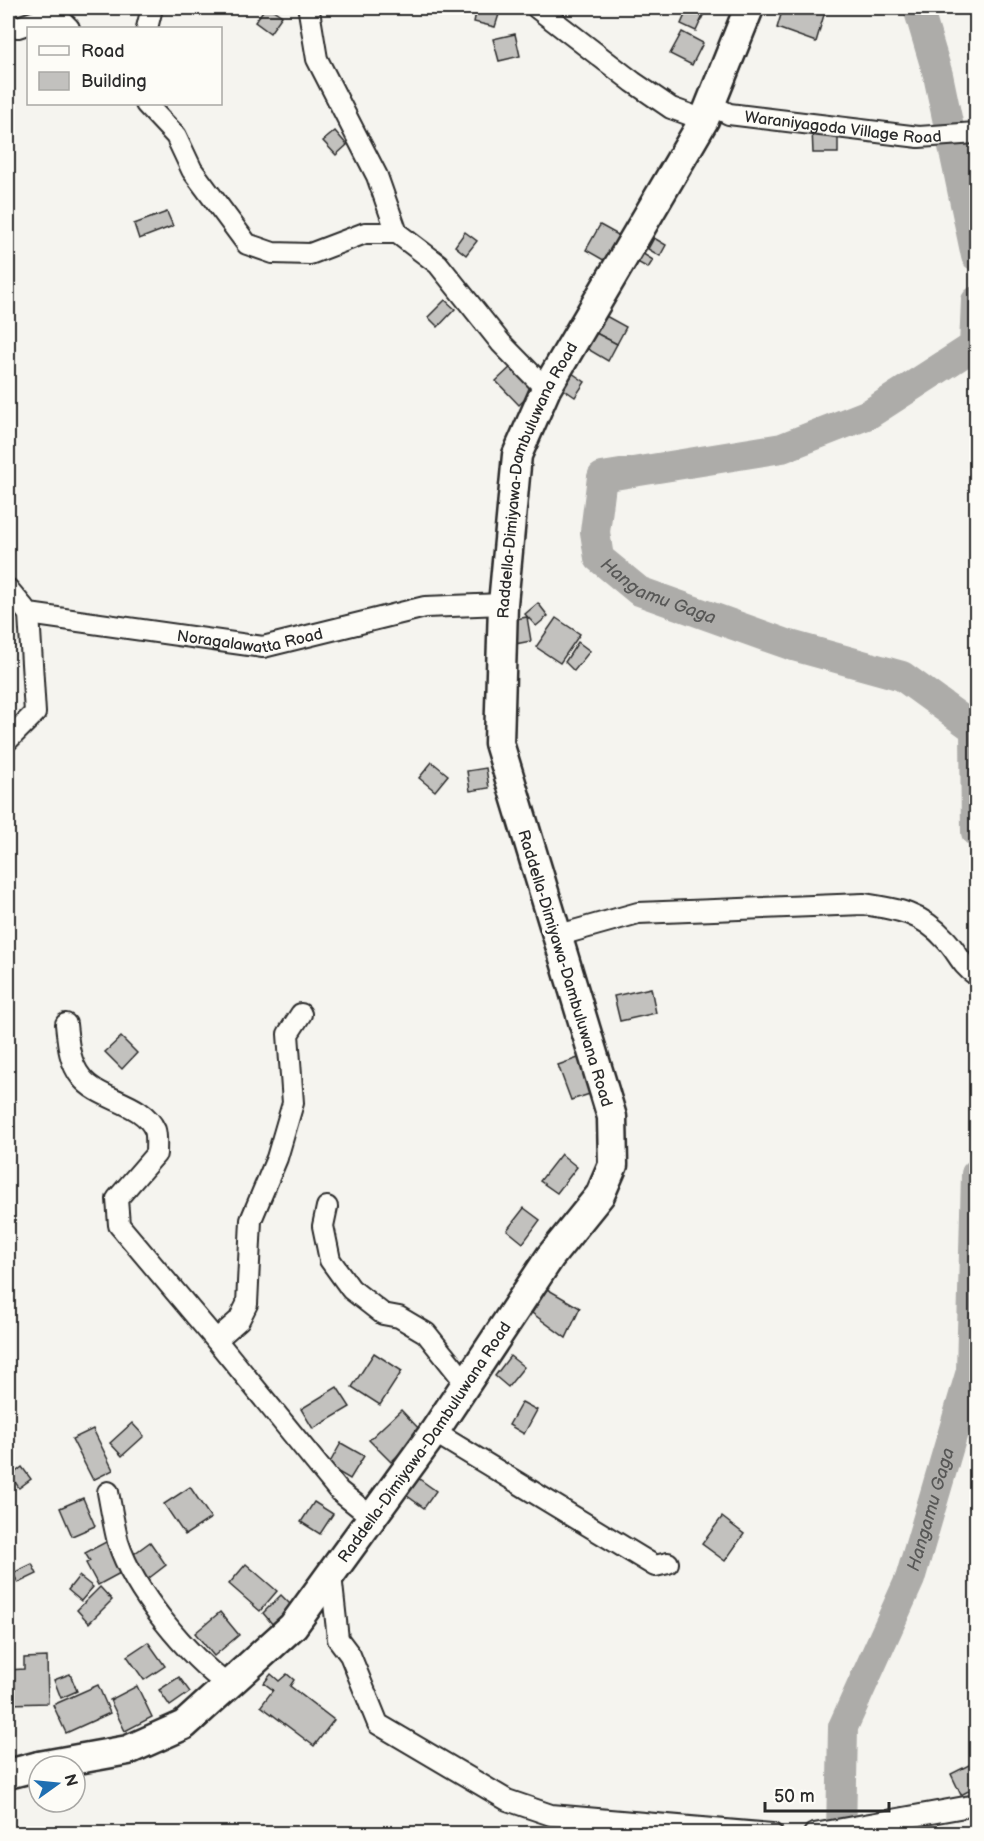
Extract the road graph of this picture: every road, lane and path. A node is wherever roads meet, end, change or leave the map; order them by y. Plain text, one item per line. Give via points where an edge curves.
1 (152, 8) edge
2 (537, 8) edge
3 (749, 8) edge
4 (51, 11) edge
5 (309, 11) dead end
6 (8, 26) edge
7 (68, 27) edge
8 (147, 27) edge
9 (147, 105) edge
10 (707, 112) junction
11 (976, 133) edge
12 (397, 233) junction
13 (546, 388) junction
14 (8, 589) edge
15 (503, 604) junction
16 (29, 614) junction
17 (8, 740) edge
18 (556, 936) junction
19 (976, 975) edge
20 (301, 1014) dead end
21 (66, 1024) dead end
22 (327, 1207) dead end
23 (216, 1340) junction
24 (465, 1382) junction
25 (434, 1432) junction
26 (108, 1492) dead end
27 (373, 1518) junction
28 (668, 1563) dead end
29 (331, 1575) junction
30 (229, 1686) junction
31 (87, 1757) edge
32 (27, 1769) edge
33 (8, 1774) edge
34 (976, 1805) edge
35 (772, 1833) edge
36 (818, 1833) edge

1 - 8 street
2 - 10 street, Waraniyagoda Village Road via 671,108
3 - 10 street, Raddella-Dimiyawa-Dambuluwana Road
4 - 6 street via 18,27
4 - 7 street
5 - 12 street via 317,59 377,176
9 - 12 street via 176,136 192,170 247,244 273,253 310,254 364,233
10 - 11 street, Waraniyagoda Village Road via 919,137
10 - 13 street, Raddella-Dimiyawa-Dambuluwana Road
12 - 13 street via 438,264 501,343
13 - 15 street, Raddella-Dimiyawa-Dambuluwana Road via 517,455
14 - 16 street
15 - 16 street, Noragalawatta Road via 425,607 263,647
15 - 18 street, Raddella-Dimiyawa-Dambuluwana Road via 499,743
16 - 17 street via 35,713
18 - 19 street via 638,913 863,904 919,916 946,940 965,968
18 - 24 street, Raddella-Dimiyawa-Dambuluwana Road via 612,1118 613,1165 600,1195 550,1257
20 - 23 street via 288,1034 293,1103 277,1158 251,1220 248,1304 239,1320
21 - 23 street via 70,1057 80,1076 94,1089 141,1114 155,1131 156,1154 117,1199 119,1225
22 - 24 street via 323,1226 330,1260 351,1289 382,1314 399,1317 426,1333
23 - 27 street via 339,1491
24 - 25 street, Raddella-Dimiyawa-Dambuluwana Road
25 - 27 street, Raddella-Dimiyawa-Dambuluwana Road
25 - 28 street via 655,1566
26 - 30 street via 118,1542 134,1577 157,1612 208,1671
27 - 29 street, Raddella-Dimiyawa-Dambuluwana Road
29 - 30 street, Raddella-Dimiyawa-Dambuluwana Road via 293,1626
29 - 35 street via 338,1639 350,1655 378,1724 507,1800 551,1815
30 - 31 street, Raddella-Dimiyawa-Dambuluwana Road via 184,1725 128,1750
32 - 33 street, Raddella-Dimiyawa-Dambuluwana Road
34 - 36 street

